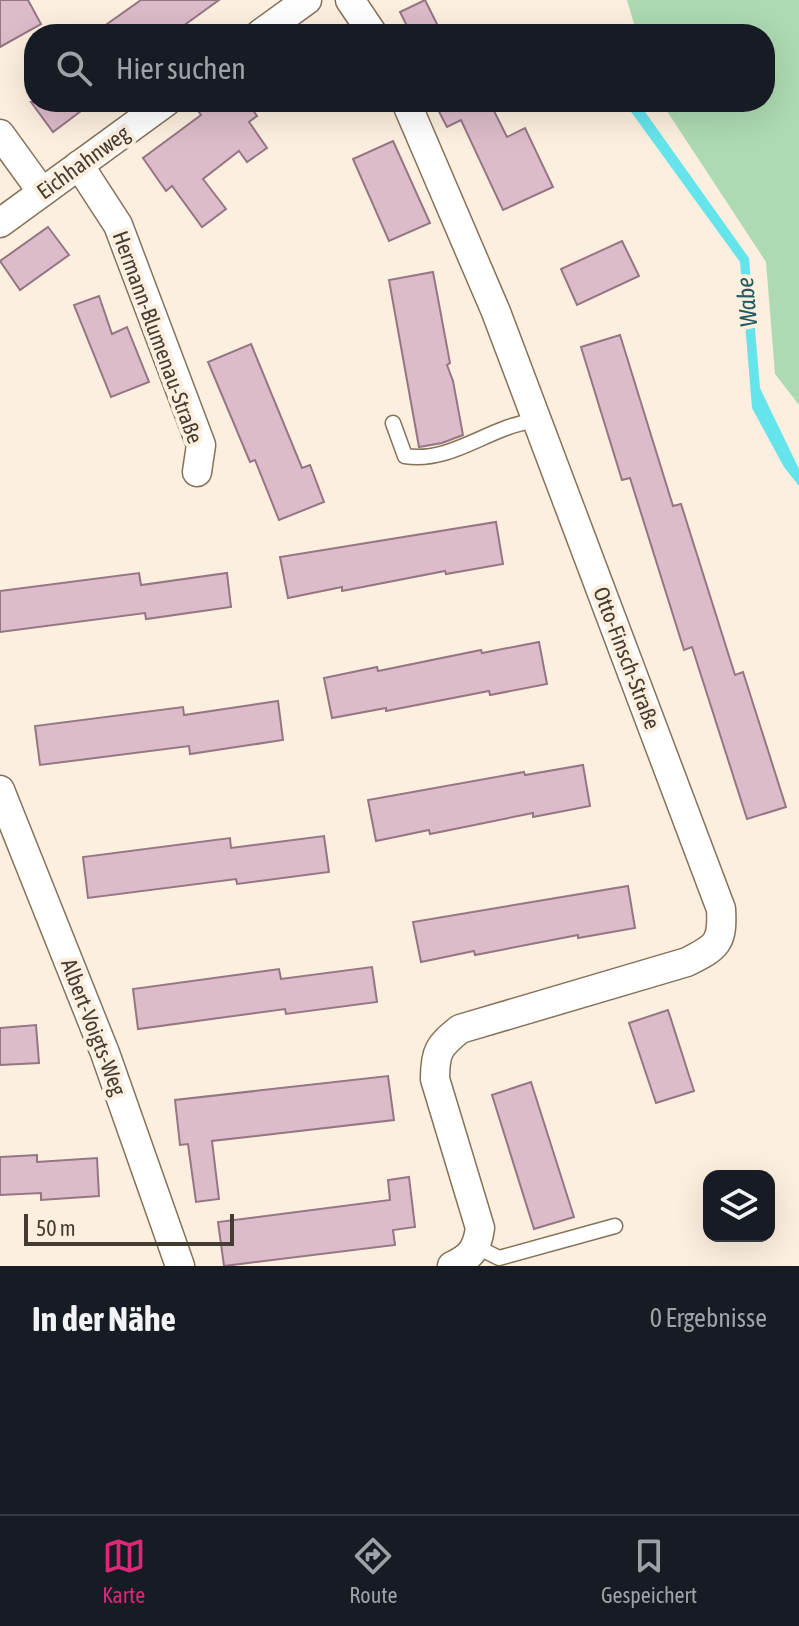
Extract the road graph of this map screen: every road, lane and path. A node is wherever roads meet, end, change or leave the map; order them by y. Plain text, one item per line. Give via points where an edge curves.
1 (307, 0) edge
2 (350, 0) edge
3 (274, 24) edge
4 (366, 24) edge
5 (152, 112) edge
6 (410, 112) edge
7 (0, 134) edge
8 (79, 165) junction
9 (42, 192) junction
10 (0, 223) edge
11 (537, 420) junction
12 (393, 423) dead end
13 (197, 472) dead end
14 (0, 790) edge
15 (615, 1226) dead end
16 (477, 1247) junction
17 (180, 1266) edge
18 (452, 1266) edge

1 - 3 street
2 - 4 street
5 - 8 street, Eichhahnweg
6 - 11 street, Otto-Finsch-Straße
7 - 9 street
8 - 9 street, Eichhahnweg
8 - 13 street, Hermann-Blumenau-Straße via 118,225 201,445
9 - 10 street, Eichhahnweg
11 - 12 lane via 420,459 405,456
11 - 16 street, Otto-Finsch-Straße via 721,909 722,930 711,950 687,962 460,1029 443,1043 435,1058 435,1079 480,1228
14 - 17 street, Albert-Voigts-Weg via 105,1053
15 - 16 lane via 499,1258
16 - 18 street

